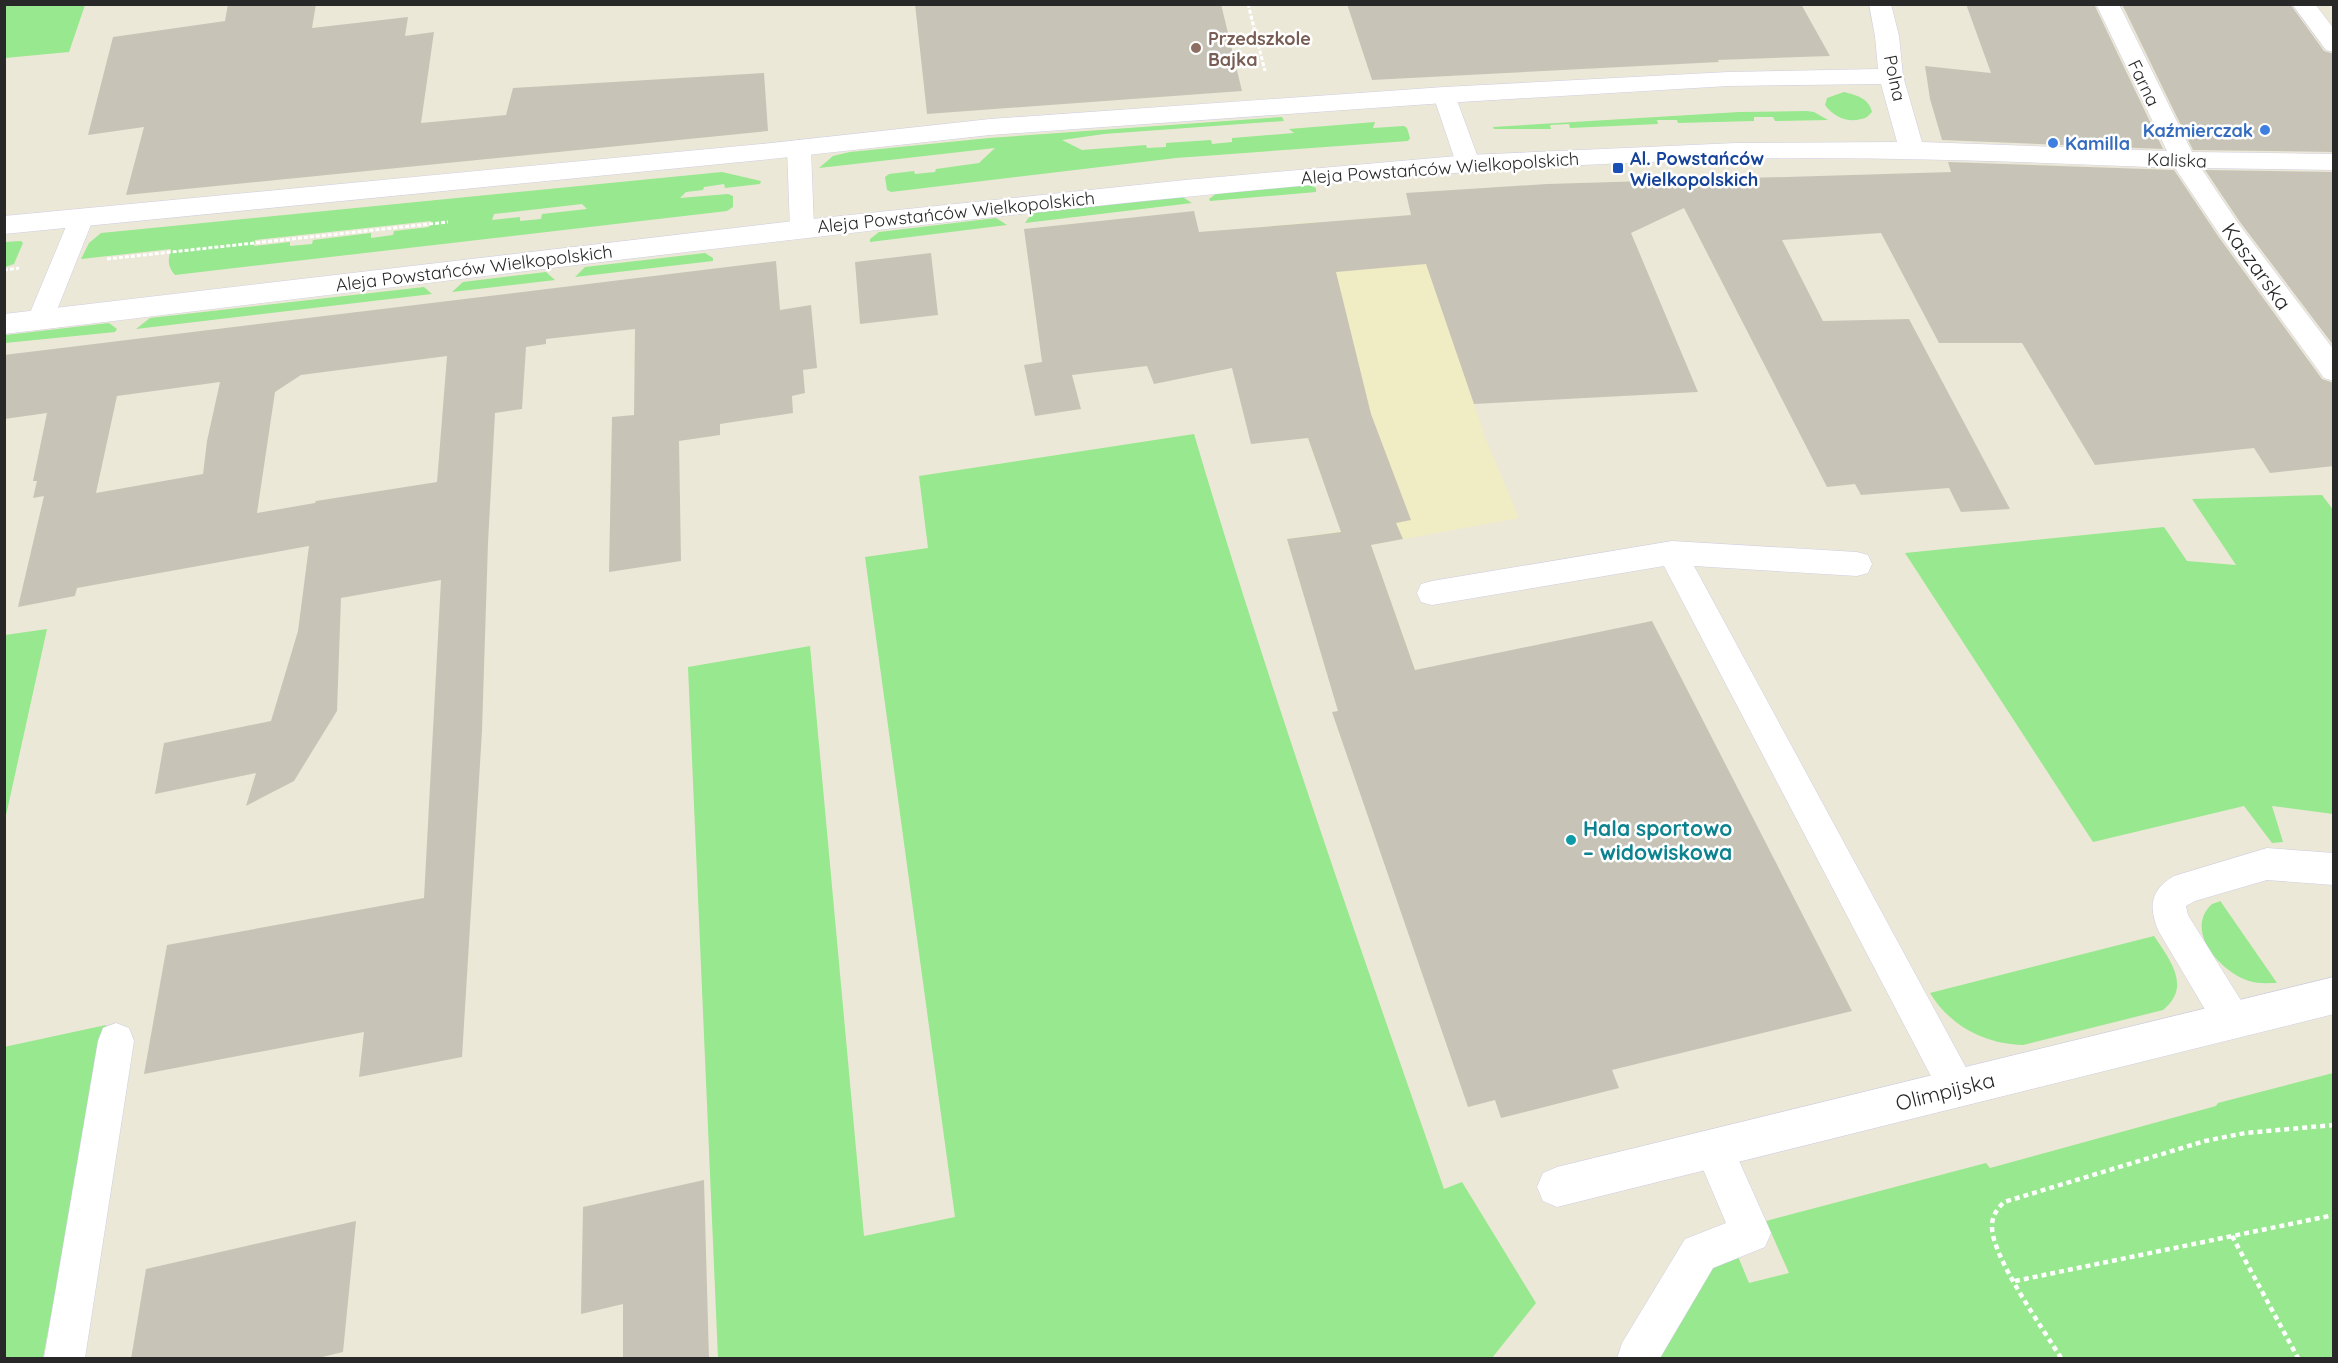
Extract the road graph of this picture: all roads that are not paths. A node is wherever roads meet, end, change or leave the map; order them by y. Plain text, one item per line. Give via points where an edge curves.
1 (1880, 4) edge
2 (2107, 4) edge
3 (2303, 4) edge
4 (2334, 45) edge
5 (1891, 76) junction
6 (1444, 95) junction
7 (799, 148) junction
8 (1912, 150) junction
9 (2183, 160) junction
10 (2334, 162) edge
11 (1468, 163) junction
12 (82, 218) junction
13 (4, 225) edge
14 (802, 229) junction
15 (40, 320) junction
16 (4, 324) edge
17 (2334, 371) edge
18 (1672, 553) junction
19 (1857, 564) dead end
20 (1432, 593) dead end
21 (2334, 869) edge
22 (2334, 995) edge
23 (2232, 1020) junction
24 (116, 1041) dead end
25 (1957, 1088) junction
26 (1713, 1148) junction
27 (1557, 1187) dead end
28 (64, 1359) edge
29 (1637, 1359) edge

1 - 5 street, Polna
2 - 9 street, Farna
3 - 4 street
5 - 6 street via 1728,79
5 - 8 street, Polna
6 - 7 street via 990,127
6 - 11 lane
7 - 12 street
7 - 14 lane
8 - 9 street, Kaliska
8 - 11 street, Aleja Powstańców Wielkopolskich via 1736,151
9 - 10 street, Kaliska
9 - 17 street, Kaszarska
11 - 14 street, Aleja Powstańców Wielkopolskich via 1185,188
12 - 13 street
12 - 15 lane
14 - 15 street, Aleja Powstańców Wielkopolskich
15 - 16 street, Aleja Powstańców Wielkopolskich
18 - 19 lane
18 - 20 lane
18 - 25 lane
21 - 23 lane via 2267,864 2186,887 2173,895 2169,906 2171,920
22 - 23 street, Olimpijska
23 - 25 street, Olimpijska
24 - 28 lane
25 - 26 street, Olimpijska
26 - 27 street, Olimpijska
26 - 29 lane via 1750,1233 1700,1253

